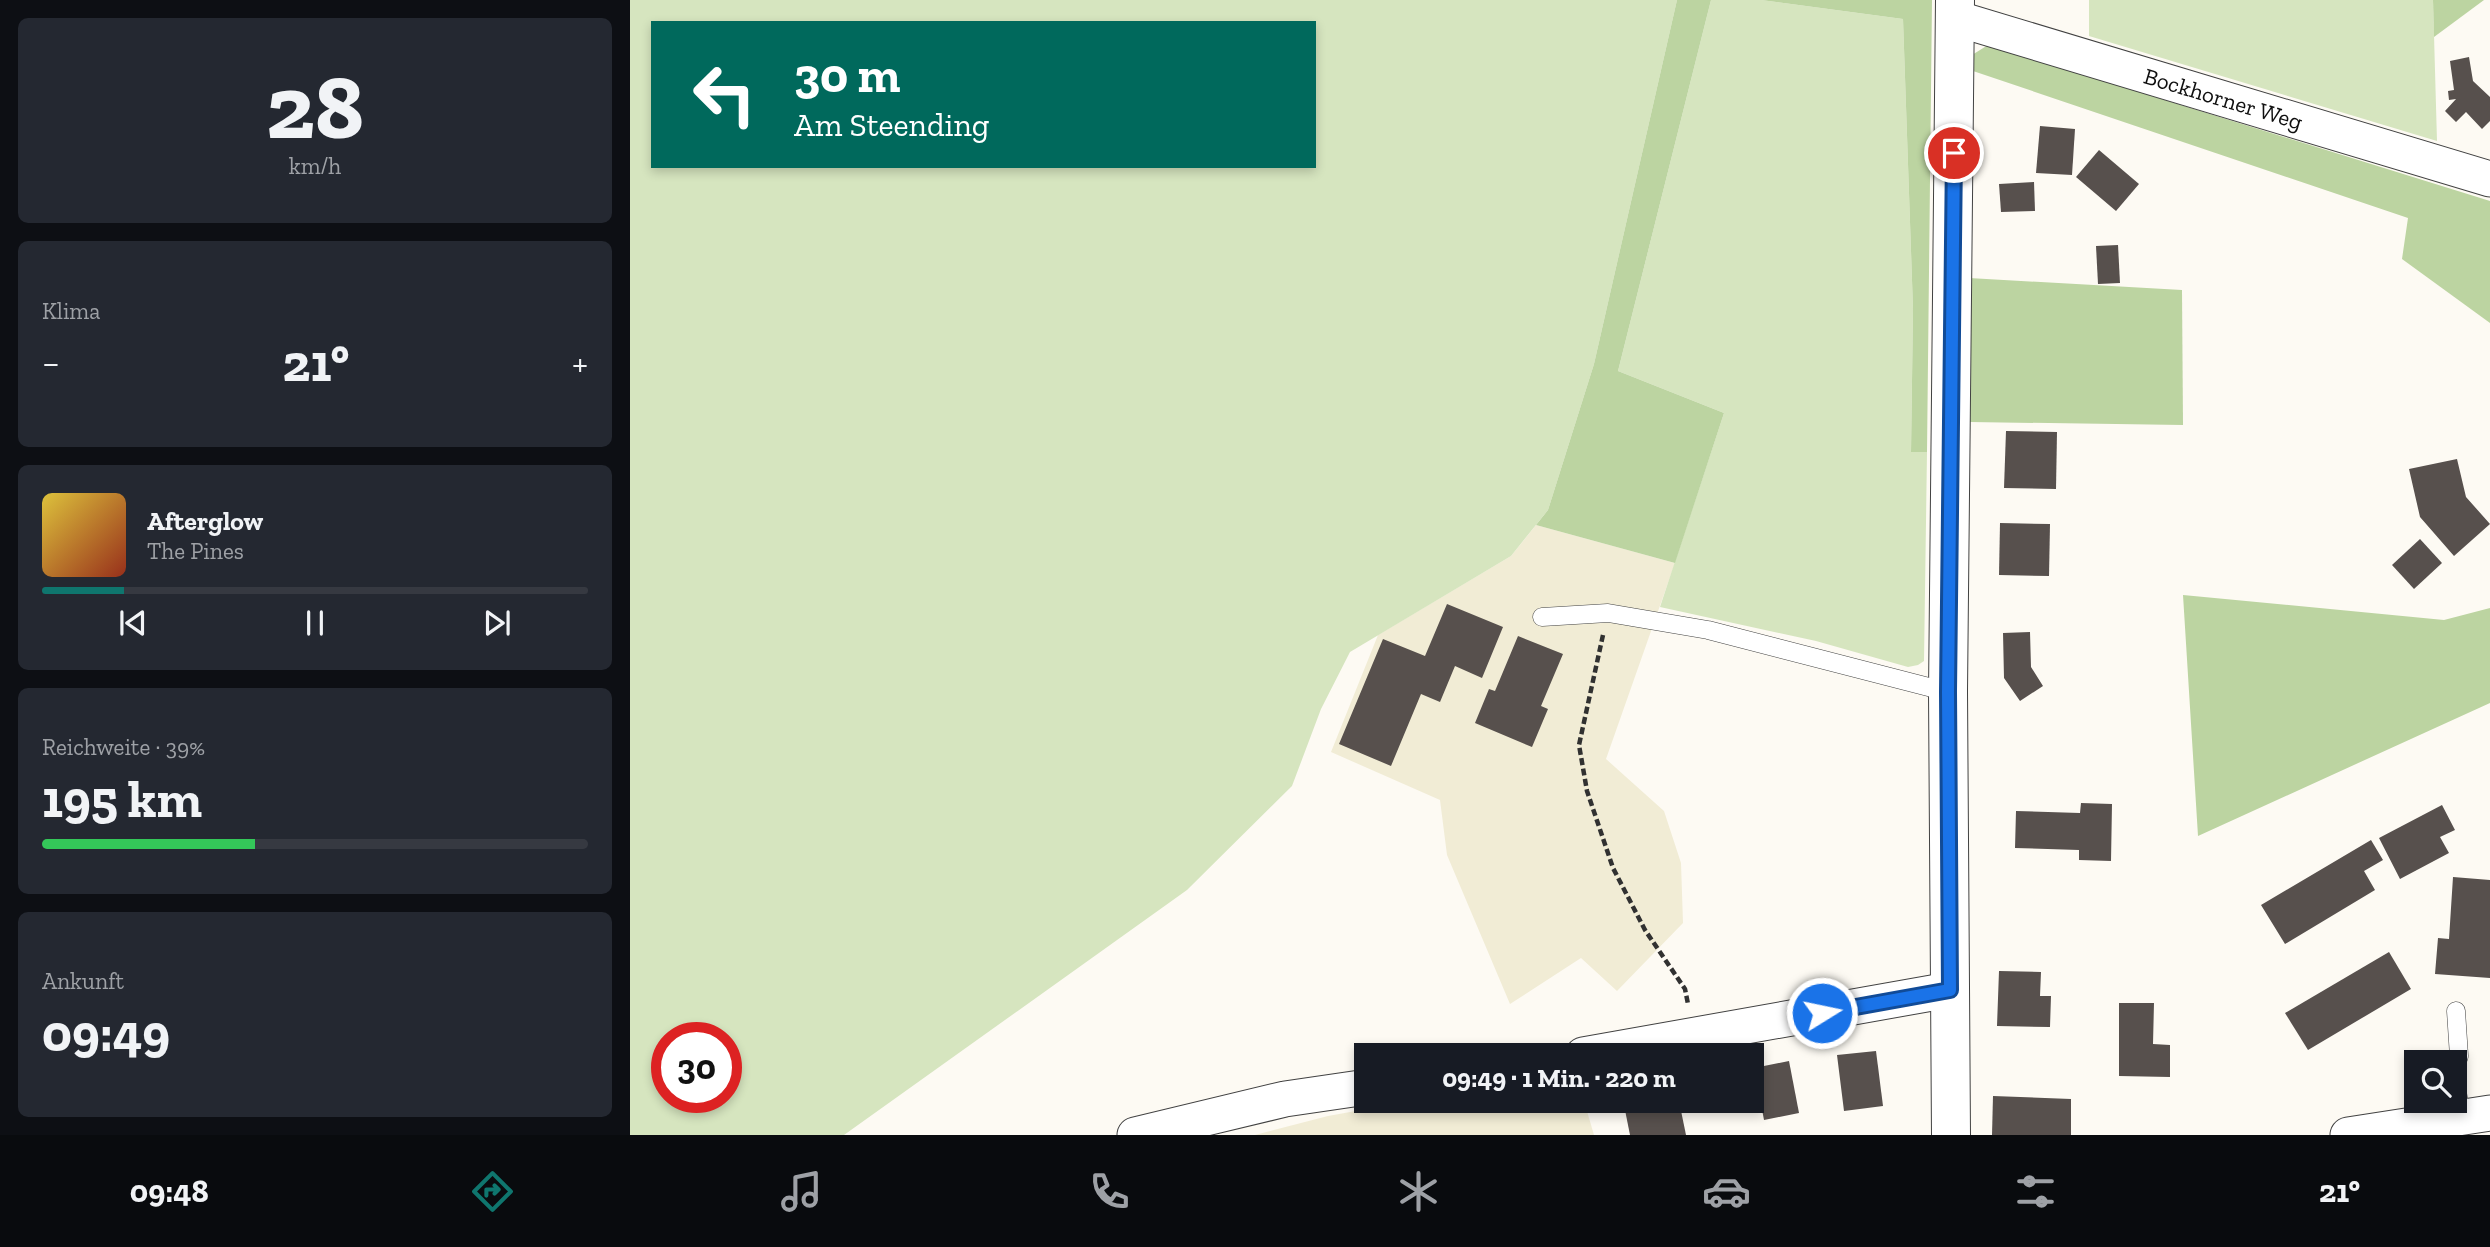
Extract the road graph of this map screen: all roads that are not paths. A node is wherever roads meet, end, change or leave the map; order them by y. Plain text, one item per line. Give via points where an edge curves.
1 (1955, 9) edge
2 (2490, 179) edge
3 (1542, 617) dead end
4 (1948, 692) junction
5 (1950, 990) junction
6 (2456, 1011) dead end
7 (1650, 1043) edge
8 (2459, 1050) edge
9 (1354, 1089) edge
10 (2467, 1100) edge
11 (2475, 1116) edge
12 (1135, 1135) edge
13 (1951, 1135) edge
14 (2348, 1135) edge

1 - 2 street, Bockhorner Weg
1 - 4 street
3 - 4 lane via 1608,613 1707,630
4 - 5 street
5 - 7 street
5 - 13 street
6 - 8 lane
9 - 12 street via 1285,1098
10 - 11 lane
11 - 14 street

